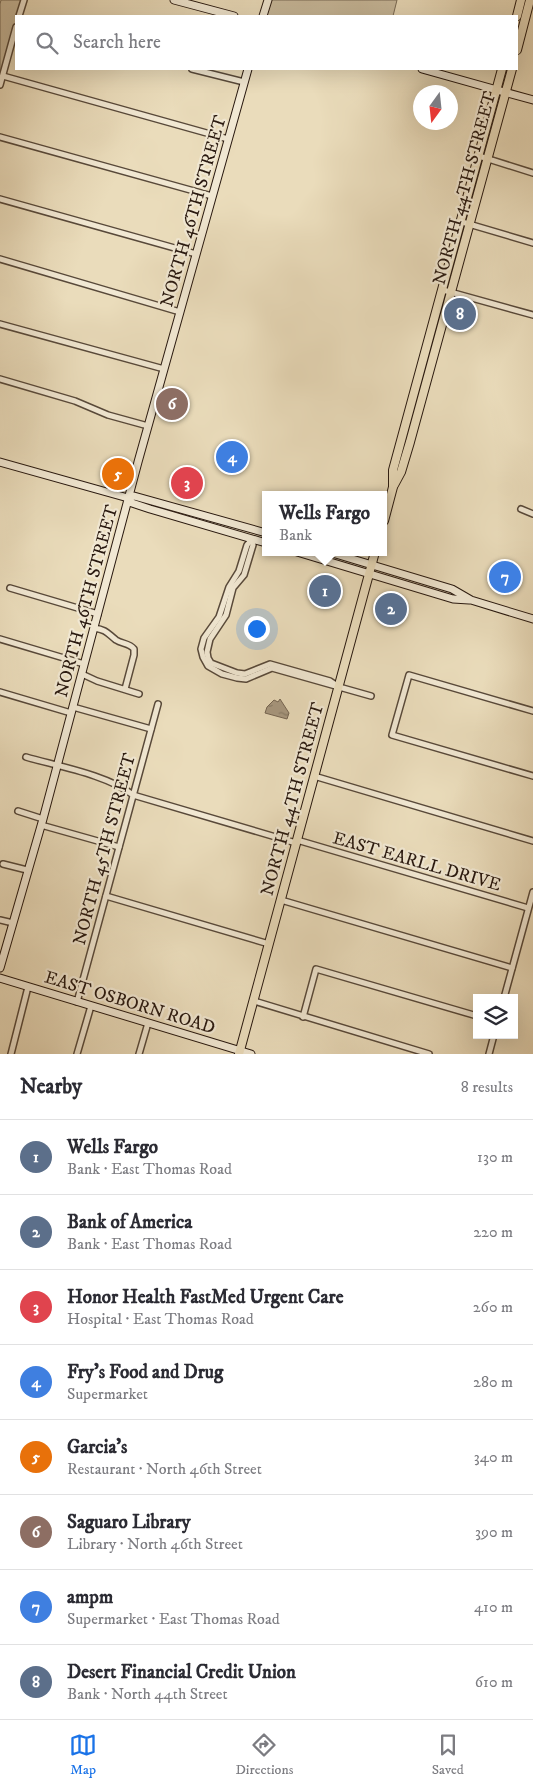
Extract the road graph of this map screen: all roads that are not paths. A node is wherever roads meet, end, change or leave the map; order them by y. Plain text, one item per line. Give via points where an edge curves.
1 (24, 0) edge
2 (174, 0) edge
3 (268, 0) edge
4 (521, 0) edge
5 (530, 0) edge
6 (19, 15) edge
7 (230, 15) edge
8 (263, 15) edge
9 (517, 15) edge
10 (15, 30) edge
11 (518, 46) edge
12 (196, 70) edge
13 (248, 70) edge
14 (426, 70) edge
15 (502, 70) edge
16 (512, 70) edge
17 (2, 76) junction
18 (244, 82) junction
19 (0, 85) edge
20 (497, 90) junction
21 (505, 92) junction
22 (533, 100) edge
23 (0, 137) edge
24 (228, 140) junction
25 (479, 156) junction
26 (487, 159) junction
27 (533, 173) edge
28 (212, 196) junction
29 (0, 199) edge
30 (462, 222) junction
31 (470, 224) junction
32 (533, 243) edge
33 (196, 254) junction
34 (0, 259) edge
35 (443, 290) junction
36 (451, 292) junction
37 (180, 312) junction
38 (533, 315) edge
39 (0, 324) edge
40 (432, 329) junction
41 (441, 332) junction
42 (164, 369) junction
43 (0, 380) edge
44 (148, 426) junction
45 (0, 462) edge
46 (393, 487) junction
47 (128, 498) junction
48 (521, 509) dead end
49 (387, 510) edge
50 (533, 514) edge
51 (207, 526) junction
52 (257, 530) junction
53 (262, 532) edge
54 (262, 536) edge
55 (252, 539) junction
56 (262, 542) edge
57 (310, 556) edge
58 (342, 556) edge
59 (374, 556) edge
60 (372, 565) junction
61 (369, 574) junction
62 (10, 588) dead end
63 (471, 600) junction
64 (98, 614) junction
65 (533, 619) edge
66 (94, 628) junction
67 (0, 639) edge
68 (84, 664) junction
69 (82, 674) junction
70 (338, 687) junction
71 (125, 689) junction
72 (0, 692) edge
73 (139, 694) dead end
74 (370, 696) dead end
75 (158, 704) dead end
76 (72, 710) junction
77 (533, 710) edge
78 (151, 729) junction
79 (26, 757) dead end
80 (57, 766) junction
81 (314, 776) junction
82 (533, 776) edge
83 (133, 795) junction
84 (18, 811) dead end
85 (42, 822) junction
86 (297, 841) junction
87 (533, 841) edge
88 (119, 847) junction
89 (3, 864) dead end
90 (27, 870) junction
91 (533, 892) edge
92 (106, 896) junction
93 (280, 900) junction
94 (528, 908) junction
95 (0, 920) edge
96 (13, 923) junction
97 (269, 944) junction
98 (0, 968) edge
99 (512, 968) junction
100 (0, 978) edge
101 (28, 988) junction
102 (505, 994) edge
103 (254, 1001) junction
104 (77, 1002) junction
105 (91, 1006) junction
106 (473, 1015) edge
107 (303, 1016) junction
108 (148, 1023) junction
109 (493, 1039) edge
110 (239, 1052) edge
111 (10, 1054) edge
112 (77, 1054) edge
113 (139, 1054) edge
114 (252, 1054) edge
115 (429, 1054) edge
116 (489, 1054) edge

1 - 6 street
2 - 7 street
3 - 8 street
4 - 9 main road
5 - 11 main road
10 - 17 street
12 - 18 street
13 - 18 street, NORTH 46TH STREET
14 - 20 street
15 - 20 main road, NORTH 44TH STREET
16 - 21 main road, NORTH 44TH STREET
17 - 19 street
17 - 24 street
18 - 24 street, NORTH 46TH STREET
20 - 21 street
20 - 25 main road, NORTH 44TH STREET
21 - 22 street
21 - 26 main road, NORTH 44TH STREET
23 - 28 street
24 - 28 street, NORTH 46TH STREET
25 - 26 street
25 - 30 main road, NORTH 44TH STREET
26 - 27 street
26 - 31 main road, NORTH 44TH STREET
28 - 33 street, NORTH 46TH STREET
29 - 33 street
30 - 31 street
30 - 35 main road, NORTH 44TH STREET
31 - 32 street
31 - 36 main road, NORTH 44TH STREET
33 - 37 street, NORTH 46TH STREET
34 - 37 street
35 - 36 street
35 - 40 main road, NORTH 44TH STREET
36 - 38 street
36 - 41 main road, NORTH 44TH STREET
37 - 42 street, NORTH 46TH STREET
39 - 42 street
40 - 41 street
40 - 46 main road, NORTH 44TH STREET via 393,470
41 - 46 main road, NORTH 44TH STREET via 401,472
42 - 44 street, NORTH 46TH STREET
43 - 44 street
44 - 47 street, NORTH 46TH STREET
45 - 47 street
46 - 49 main road, NORTH 44TH STREET
47 - 51 street via 132,503
47 - 52 street via 134,496
47 - 64 street, NORTH 46TH STREET
48 - 50 street
51 - 52 street via 221,526 249,534
51 - 55 street
52 - 53 street
52 - 54 street
55 - 56 street
55 - 70 street via 244,575 233,588 226,615 210,639 208,658 212,663 237,673 245,674 270,664 330,681
57 - 61 street
58 - 60 street
59 - 60 main road, NORTH 44TH STREET
60 - 61 main road, NORTH 44TH STREET
60 - 63 street via 452,589
61 - 63 street via 454,599
61 - 70 main road, NORTH 44TH STREET
62 - 64 street
63 - 65 street
64 - 66 street, NORTH 46TH STREET
66 - 68 street, NORTH 46TH STREET
66 - 71 street via 130,644 134,649
67 - 68 street
68 - 69 street, NORTH 46TH STREET
69 - 71 street
69 - 76 street, NORTH 46TH STREET
70 - 74 street
70 - 81 main road, NORTH 44TH STREET
71 - 73 street
72 - 76 street
75 - 78 street, NORTH 45TH STREET
76 - 78 street
76 - 80 street, NORTH 46TH STREET
77 - 82 street via 409,675 392,735
78 - 83 street, NORTH 45TH STREET
79 - 80 street, EAST EARLL DRIVE
80 - 83 street, EAST EARLL DRIVE via 110,781
80 - 85 street, NORTH 46TH STREET
81 - 86 main road, NORTH 44TH STREET
81 - 87 street
83 - 86 street, EAST EARLL DRIVE
83 - 88 street, NORTH 45TH STREET
84 - 85 street
85 - 88 street
85 - 90 street, NORTH 46TH STREET
86 - 93 main road, NORTH 44TH STREET
86 - 94 street, EAST EARLL DRIVE
88 - 92 street, NORTH 45TH STREET
89 - 90 street
90 - 96 street, NORTH 46TH STREET
91 - 94 street
92 - 97 street
92 - 104 street, NORTH 45TH STREET
93 - 97 main road, NORTH 44TH STREET
93 - 99 street
94 - 99 street
95 - 96 street
96 - 98 street, NORTH 46TH STREET
97 - 103 main road, NORTH 44TH STREET
99 - 102 street
100 - 101 street, EAST OSBORN ROAD
101 - 104 street, EAST OSBORN ROAD
101 - 111 street
103 - 107 street
103 - 110 main road, NORTH 44TH STREET
104 - 105 street, EAST OSBORN ROAD
105 - 108 street, EAST OSBORN ROAD
105 - 112 street
106 - 107 street via 316,969
107 - 115 street
108 - 110 street, EAST OSBORN ROAD
108 - 113 street
109 - 116 street
110 - 114 street, EAST OSBORN ROAD

